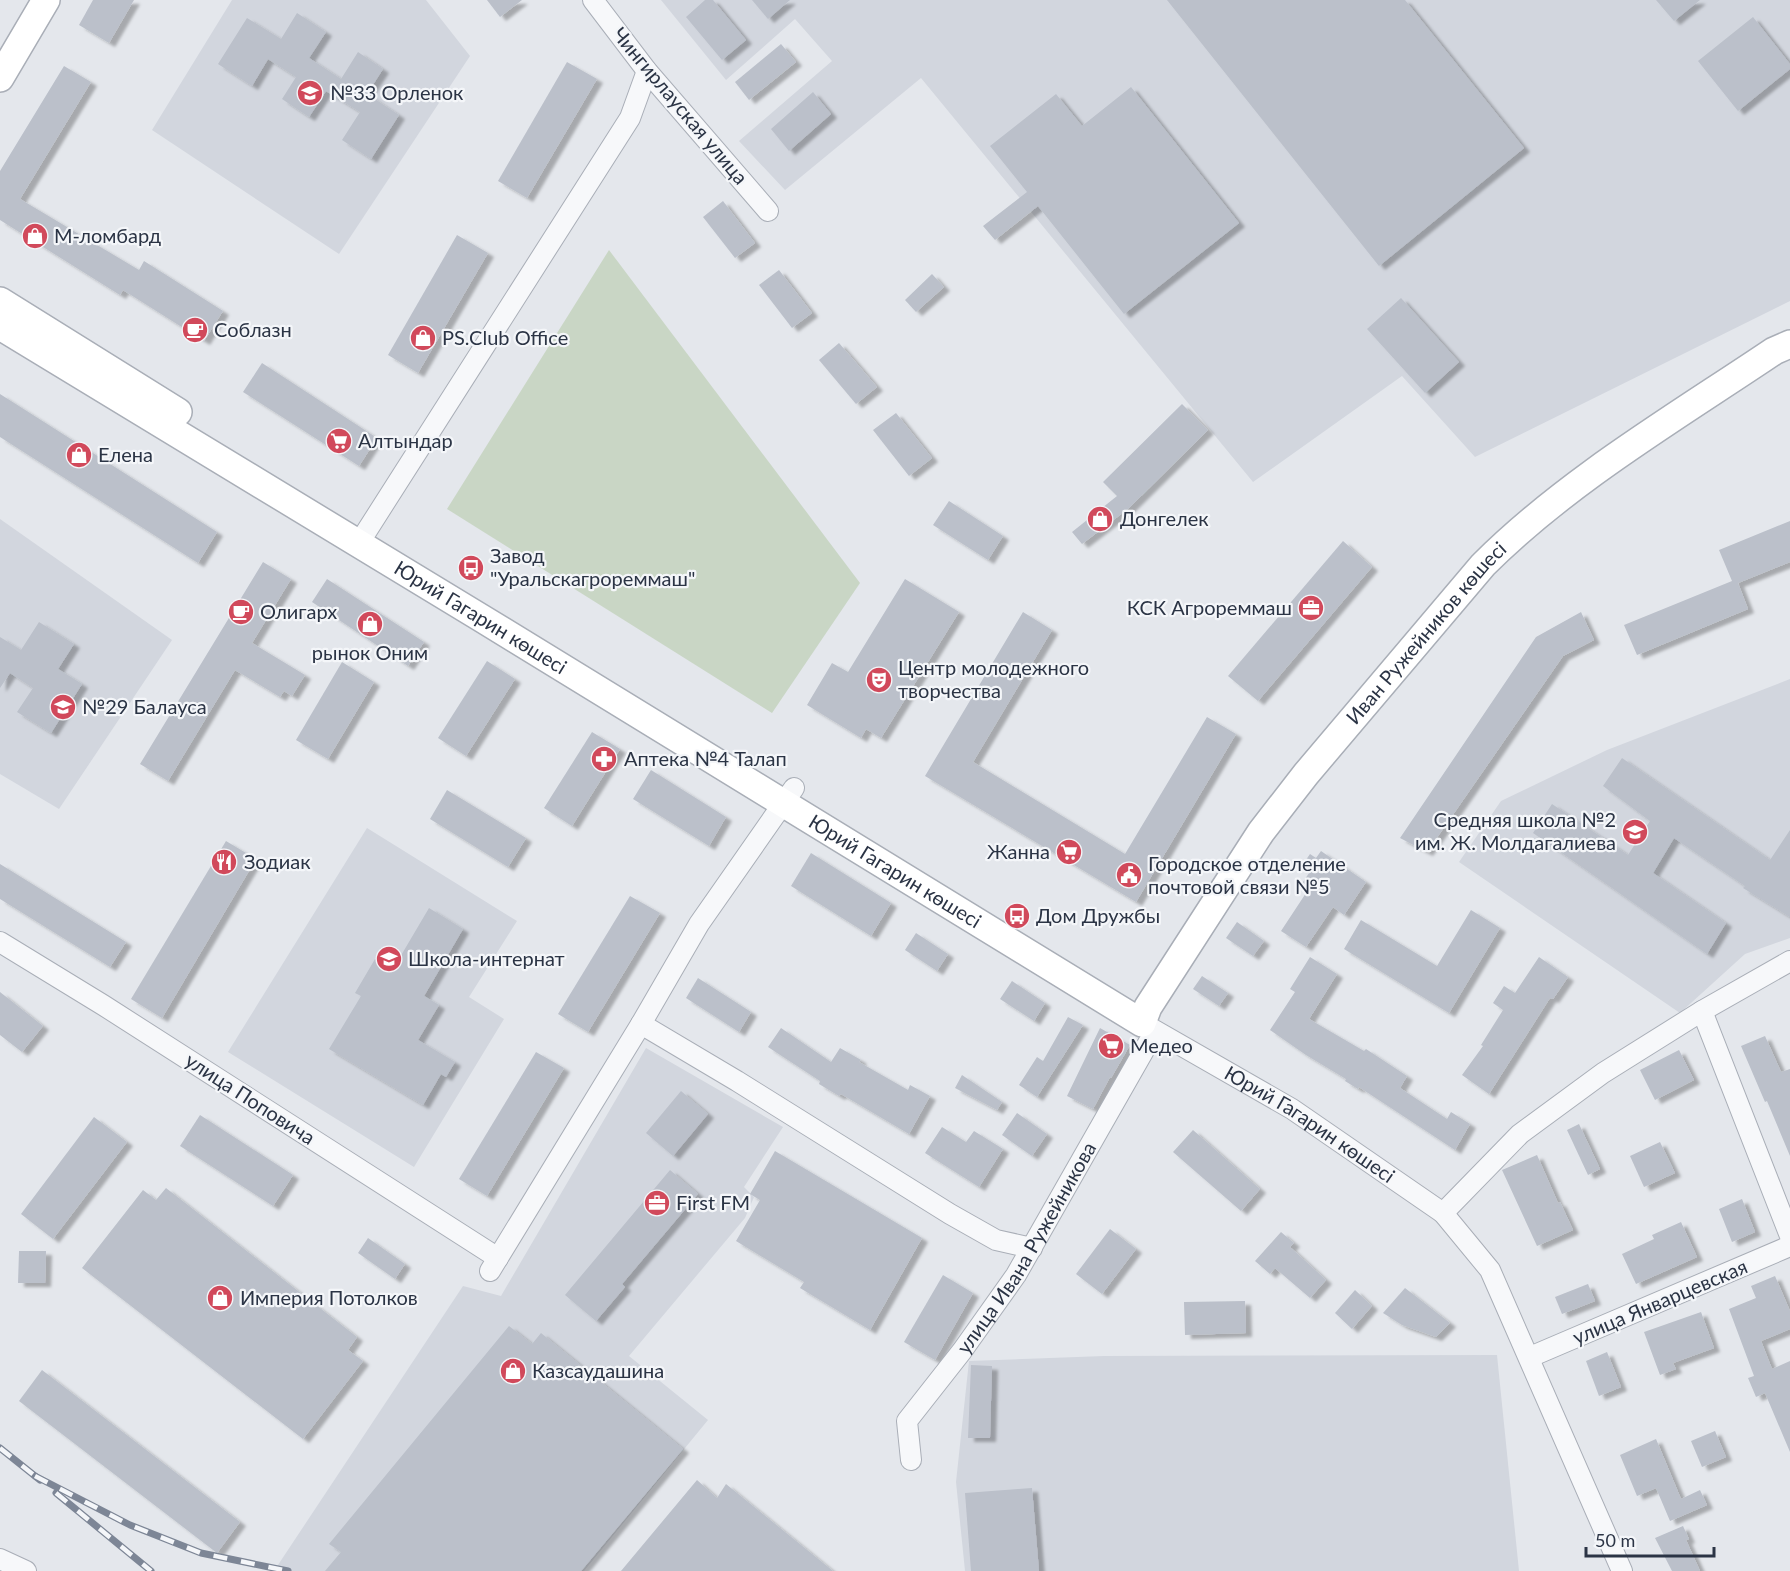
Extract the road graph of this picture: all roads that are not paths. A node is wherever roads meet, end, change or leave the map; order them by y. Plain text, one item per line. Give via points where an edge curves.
1 (46, 0) edge
2 (592, 0) edge
3 (647, 71) junction
4 (0, 78) edge
5 (768, 211) dead end
6 (0, 301) edge
7 (0, 326) edge
8 (1790, 344) edge
9 (364, 535) junction
10 (789, 796) junction
11 (0, 942) edge
12 (1790, 961) edge
13 (1702, 1011) junction
14 (1148, 1020) junction
15 (641, 1024) junction
16 (1443, 1213) junction
17 (1790, 1236) edge
18 (1790, 1246) edge
19 (1032, 1248) junction
20 (1530, 1357) junction
21 (911, 1460) dead end
22 (0, 1559) edge
23 (26, 1571) edge
24 (1622, 1571) edge

1 - 4 main road
2 - 3 street, Чингирлауская улица
3 - 5 street, Чингирлауская улица
3 - 9 street via 630,118
6 - 9 main road, Юрий Гагарин көшесі
7 - 9 main road, Юрий Гагарин көшесі
8 - 14 main road, Иван Ружейников көшесі via 1566,492 1483,566 1261,832
9 - 10 main road, Юрий Гагарин көшесі via 630,711
10 - 14 main road, Юрий Гагарин көшесі
10 - 15 street via 699,924
11 - 15 street, улица Поповича via 103,1005 494,1265
12 - 13 street
13 - 16 street via 1603,1073 1520,1134
13 - 17 street
14 - 16 street, Юрий Гагарин көшесі via 1292,1109
14 - 19 street, улица Ивана Ружейникова
15 - 19 street via 959,1219 996,1240
16 - 20 street, Юрий Гагарин көшесі via 1490,1270
18 - 20 street, улица Январцевская
19 - 21 street, улица Ивана Ружейникова via 962,1351 908,1420
20 - 24 street, Юрий Гагарин көшесі
22 - 23 street

